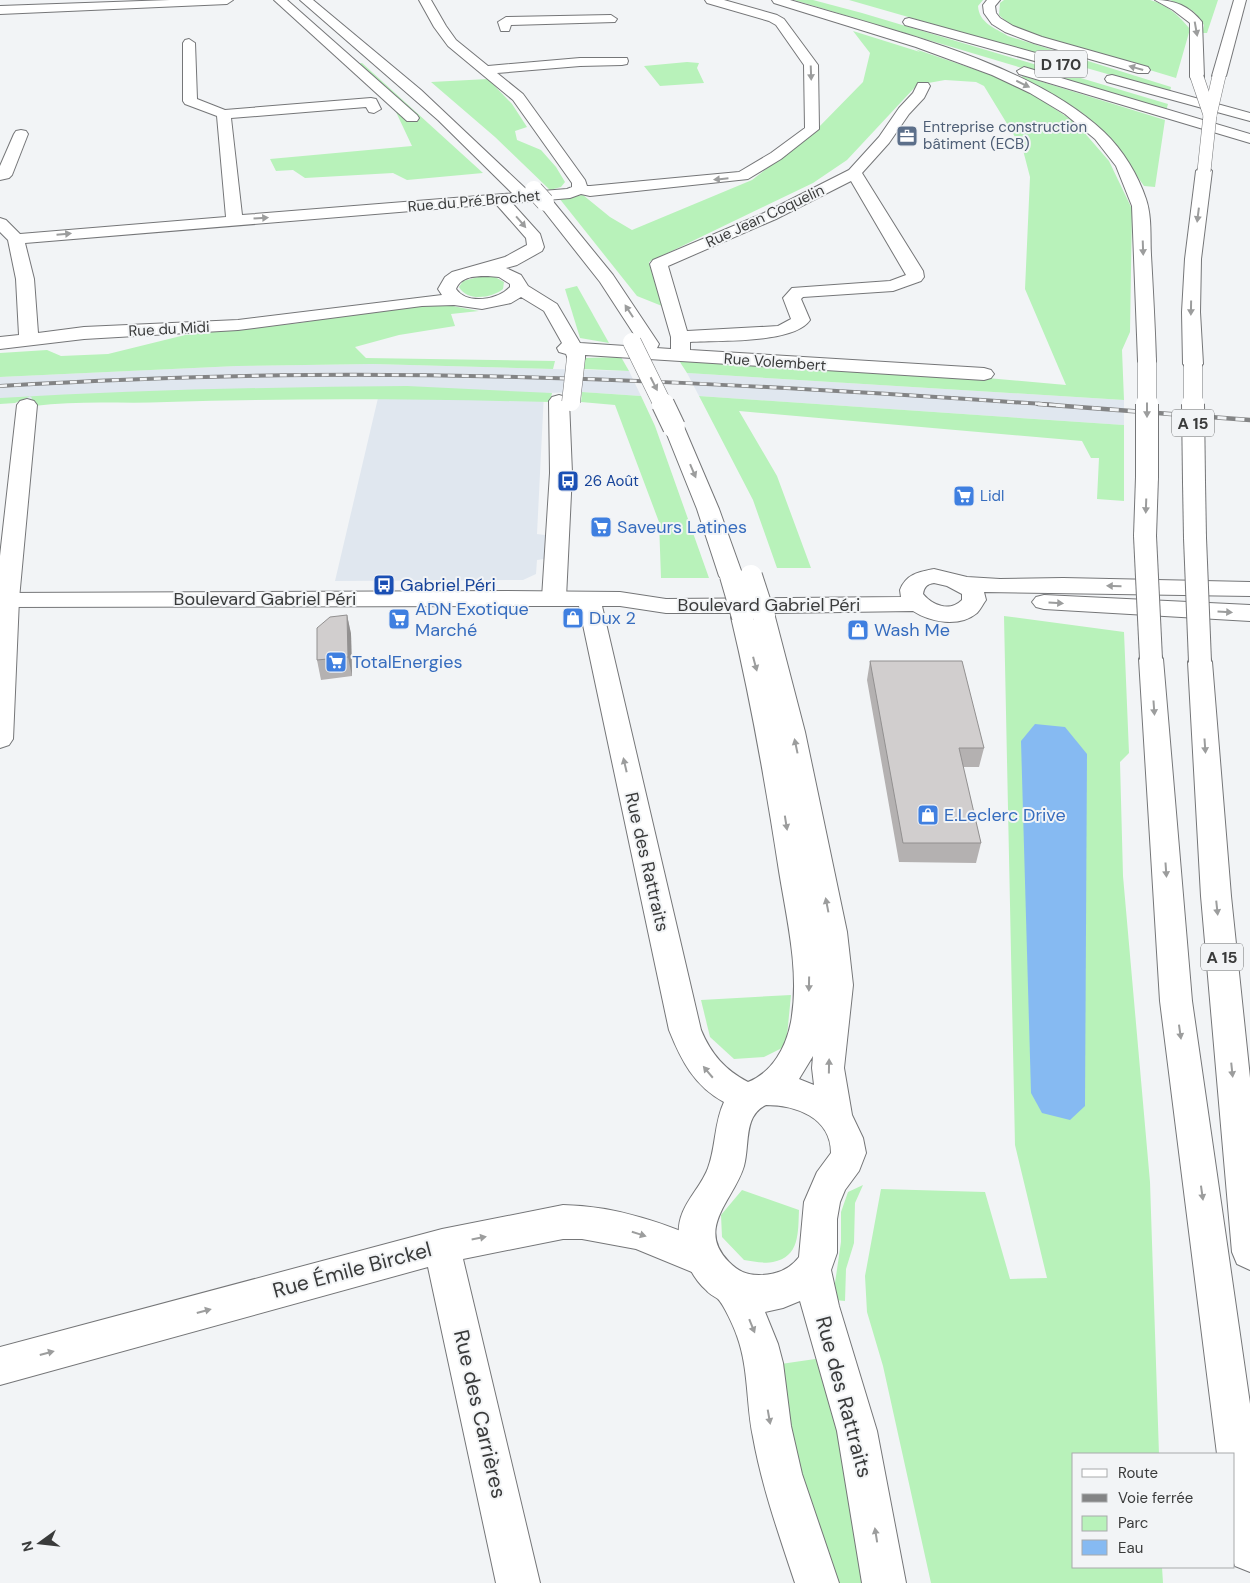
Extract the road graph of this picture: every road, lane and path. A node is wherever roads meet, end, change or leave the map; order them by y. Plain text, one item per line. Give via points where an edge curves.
1 (227, 0) edge
2 (280, 0) edge
3 (306, 0) edge
4 (322, 0) edge
5 (425, 0) edge
6 (711, 0) edge
7 (778, 0) edge
8 (784, 0) edge
9 (994, 0) edge
10 (1161, 0) edge
11 (1240, 0) edge
12 (0, 10) edge
13 (577, 19) junction
14 (611, 19) dead end
15 (900, 19) dead end
16 (505, 28) dead end
17 (578, 36) dead end
18 (189, 43) dead end
19 (622, 61) dead end
20 (1071, 69) dead end
21 (484, 70) junction
22 (1158, 75) dead end
23 (1191, 80) junction
24 (923, 86) dead end
25 (1231, 96) dead end
26 (374, 109) dead end
27 (224, 114) junction
28 (1210, 115) junction
29 (1250, 116) edge
30 (412, 118) dead end
31 (1250, 123) edge
32 (21, 134) dead end
33 (1250, 140) edge
34 (854, 173) junction
35 (0, 175) edge
36 (579, 190) junction
37 (532, 197) junction
38 (500, 199) junction
39 (234, 220) junction
40 (0, 223) edge
41 (16, 239) junction
42 (476, 271) junction
43 (519, 288) junction
44 (452, 292) junction
45 (500, 301) junction
46 (556, 315) junction
47 (29, 340) junction
48 (0, 342) edge
49 (680, 346) junction
50 (569, 351) junction
51 (984, 374) dead end
52 (27, 405) dead end
53 (1250, 589) edge
54 (969, 593) junction
55 (915, 594) junction
56 (554, 598) junction
57 (589, 599) junction
58 (4, 600) edge
59 (1250, 613) edge
60 (753, 616) junction
61 (0, 738) edge
62 (757, 1094) junction
63 (835, 1115) junction
64 (442, 1246) junction
65 (1250, 1252) edge
66 (704, 1260) junction
67 (813, 1270) junction
68 (732, 1287) junction
69 (0, 1366) edge
70 (1250, 1551) edge
71 (518, 1583) edge
72 (817, 1583) edge
73 (884, 1583) edge

1 - 12 main road
2 - 30 main road
3 - 37 main road
4 - 37 main road via 502,157
5 - 21 main road via 446,36
6 -> 36 main road, Rue du Pré Brochet via 780,22 811,64 812,129 743,176
7 -> 70 main road, bridge via 929,46 980,65 1055,102 1090,127 1114,152 1129,175 1139,200 1147,361 1146,536 1151,659 1176,1001
8 - 33 main road, D 170
22 -> 9 main road via 1038,40 1009,28 996,21 990,13 989,5
10 -> 23 main road via 1177,7 1196,22
11 - 28 main road, A 15, bridge
13 - 14 main road
13 - 16 main road via 506,21
13 - 17 main road
15 - 20 main road
18 - 27 main road via 190,101
19 - 21 main road via 579,58
21 - 36 main road via 518,97 580,183
23 - 25 main road
23 - 28 main road, bridge
24 - 34 main road, Rue Jean Coquelin via 884,140
26 - 27 main road via 371,102
27 - 39 main road
28 -> 65 main road, A 15, bridge via 1193,259 1191,312 1200,662 1216,896
29 - 31 main road, D 170 via 1099,77
32 - 35 main road via 4,175
34 - 49 main road, Rue Jean Coquelin via 770,216 659,264
34 - 49 main road via 916,277 892,286 798,292 792,298 801,320 794,326 780,331
36 - 38 main road, Rue du Pré Brochet
37 - 60 main road, bridge via 578,251 641,343 728,509 741,576
39 -> 38 main road, Rue du Pré Brochet
38 -> 42 main road via 534,237 536,247 500,266
41 -> 39 main road, Rue du Pré Brochet
40 - 41 main road
41 - 47 main road via 16,270
42 - 43 main road via 489,270 511,276 519,283
42 - 44 main road via 458,276
43 - 45 main road
43 - 46 main road via 546,304
44 - 45 main road via 478,304
44 - 47 main road, Rue du Midi via 422,301 238,325 104,332
45 - 46 main road via 526,303
46 - 50 main road
47 - 48 main road, Rue du Midi
49 - 50 main road, Rue Volembert
49 - 51 main road, Rue Volembert
50 - 56 main road, bridge
52 - 58 main road
53 -> 54 main road via 1063,584 1000,586
54 - 55 main road via 951,578 934,576 918,580
54 - 55 main road via 964,610 948,614 932,611
54 -> 59 main road via 1004,600
55 - 57 main road, Boulevard Gabriel Péri via 666,606 620,599
56 - 57 main road, Boulevard Gabriel Péri
56 - 58 main road, Boulevard Gabriel Péri
62 -> 57 main road, Rue des Rattraits via 735,1092 711,1076 685,1030
58 - 61 main road
60 -> 62 main road via 809,974 806,1025 797,1056 784,1074
63 -> 60 main road via 828,1068 837,985 832,932 792,732
62 - 63 main road via 780,1090 803,1095
62 - 66 main road via 743,1101 734,1115 726,1168 698,1217 698,1238
63 - 67 main road via 846,1138 848,1152 821,1208
64 -> 66 main road, Rue Émile Birckel via 563,1222 582,1222 627,1230 678,1247
69 -> 64 main road, Rue Émile Birckel
64 - 71 main road, Rue des Carrières
66 - 68 main road via 716,1276
67 - 68 main road via 802,1281 778,1291 756,1294
73 -> 67 main road, Rue des Rattraits via 868,1476 852,1408 822,1320
68 -> 72 main road via 747,1314 761,1353 767,1406 780,1471

